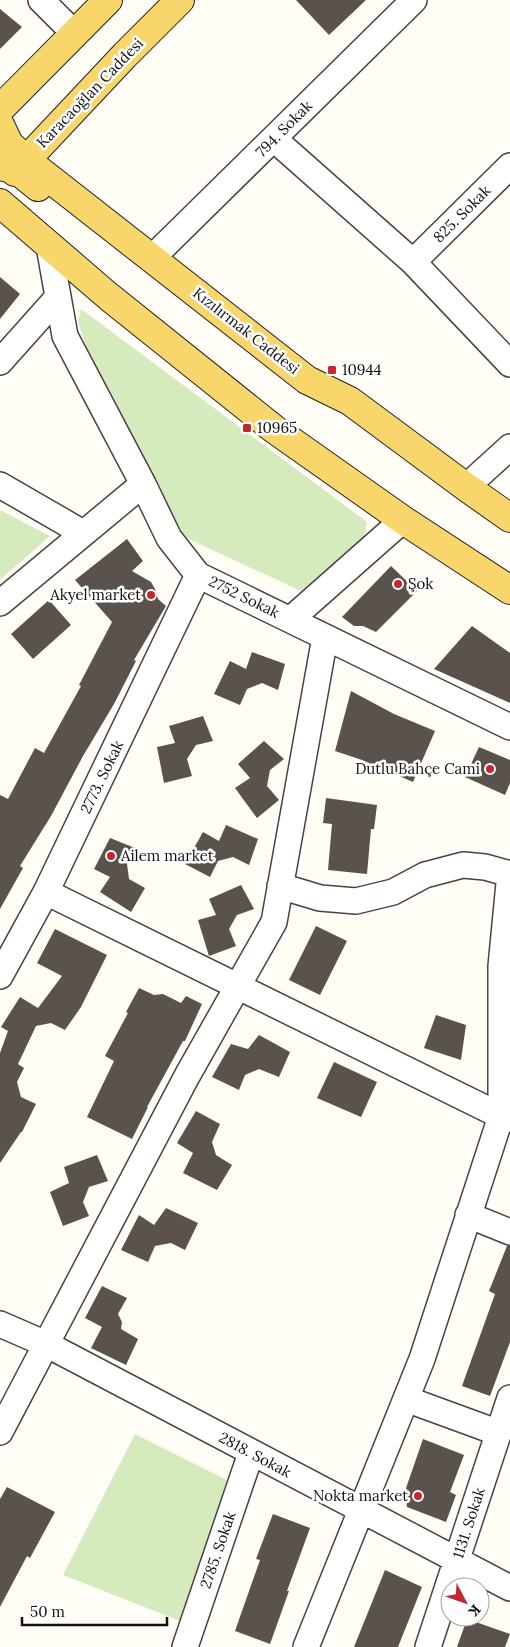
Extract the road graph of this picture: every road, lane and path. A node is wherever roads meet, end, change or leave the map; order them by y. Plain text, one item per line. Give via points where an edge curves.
1 (41, 0) edge
2 (108, 0) edge
3 (180, 0) edge
4 (414, 0) edge
5 (74, 33) junction
6 (0, 109) edge
7 (274, 139) junction
8 (7, 157) edge
9 (510, 166) edge
10 (0, 203) edge
11 (49, 246) junction
12 (153, 257) junction
13 (413, 262) junction
14 (58, 297) junction
15 (0, 362) edge
16 (510, 364) edge
17 (350, 401) junction
18 (510, 447) edge
19 (143, 484) junction
20 (0, 485) edge
21 (466, 487) junction
22 (510, 518) edge
23 (403, 520) junction
24 (83, 533) junction
25 (198, 575) junction
26 (510, 590) edge
27 (0, 603) edge
28 (291, 620) junction
29 (325, 637) junction
30 (510, 727) edge
31 (510, 873) edge
32 (280, 886) junction
33 (46, 892) junction
34 (0, 976) edge
35 (236, 986) junction
36 (505, 1117) edge
37 (468, 1215) junction
38 (510, 1232) edge
39 (0, 1324) edge
40 (46, 1344) junction
41 (510, 1398) edge
42 (406, 1399) junction
43 (0, 1432) edge
44 (499, 1433) junction
45 (251, 1452) junction
46 (361, 1511) junction
47 (456, 1560) junction
48 (510, 1588) edge
49 (193, 1644) edge
50 (306, 1647) edge
51 (428, 1647) edge

1 - 5 street
2 - 5 main road
3 - 8 main road, Karacaoğlan Caddesi via 49,136
4 - 7 street, 794. Sokak
5 - 6 main road
7 - 12 street, 794. Sokak
7 - 13 street
8 - 12 main road, Kızılırmak Caddesi
8 - 17 main road via 284,385
9 - 13 street, 825. Sokak
10 - 11 main road
11 - 14 street, 2752 Sokak
11 - 23 main road via 274,429
12 - 17 main road, Kızılırmak Caddesi via 307,380
13 - 16 street
14 - 15 street
14 - 19 street, 2752 Sokak via 65,336
17 - 21 main road, Kızılırmak Caddesi
18 - 21 street
19 - 24 street
19 - 25 street, 2752 Sokak via 168,538
20 - 24 street
21 - 22 main road, Kızılırmak Caddesi
23 - 26 main road
23 - 28 street
24 - 27 street
25 - 28 street, 2752 Sokak
25 - 33 street, 2773. Sokak
28 - 29 street, 2752 Sokak
29 - 30 street, 2752 Sokak
29 - 32 street
31 - 32 street via 462,865 425,875 393,892 356,901 320,898
31 - 36 street via 500,966
32 - 35 street via 274,922
33 - 34 street, 2773. Sokak
33 - 35 street
35 - 36 street
35 - 40 street
36 - 37 street
37 - 38 street
37 - 42 street
39 - 40 street, 2818. Sokak
40 - 43 street
40 - 45 street, 2818. Sokak
41 - 44 street, 1131. Sokak
42 - 44 street
42 - 46 street
44 - 47 street, 1131. Sokak
45 - 46 street, 2818. Sokak
45 - 49 street, 2785. Sokak
46 - 47 street, 2818. Sokak
46 - 50 street
47 - 48 street, 2818. Sokak
47 - 51 street, 1131. Sokak

